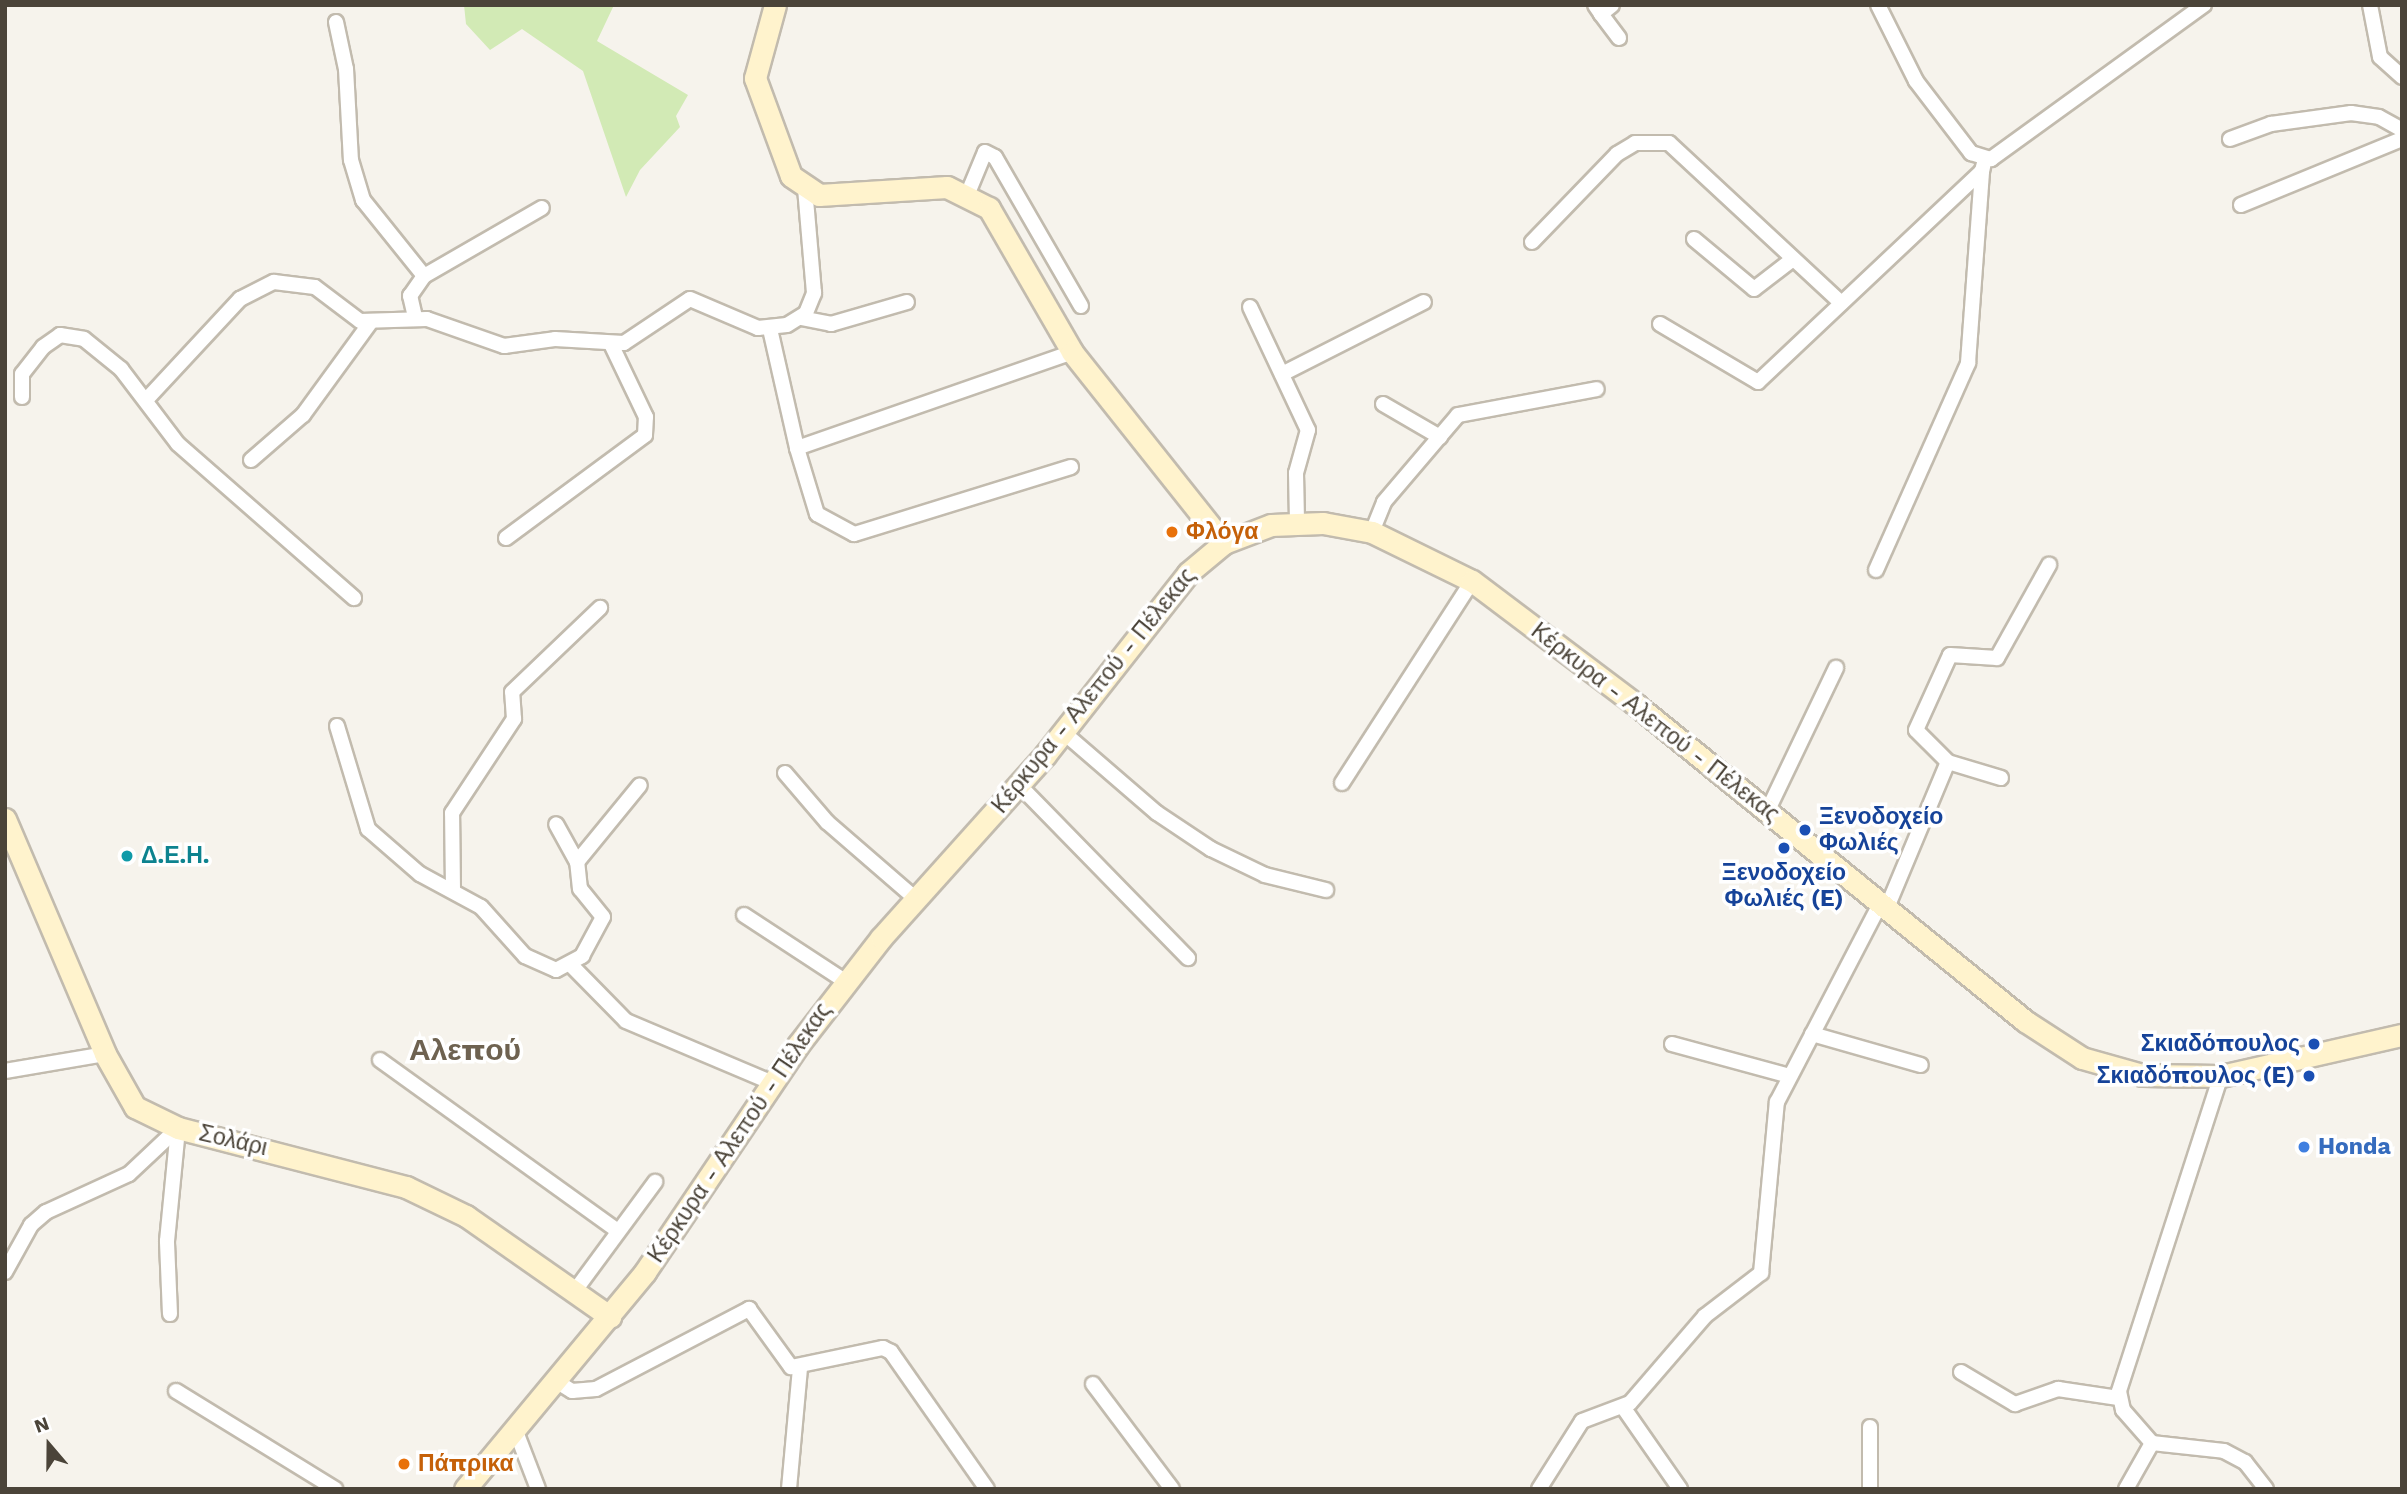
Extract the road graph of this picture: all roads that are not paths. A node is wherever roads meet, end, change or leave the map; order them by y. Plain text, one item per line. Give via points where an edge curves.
1 (775, 5) edge
2 (1878, 5) edge
3 (2204, 5) edge
4 (2370, 5) edge
5 (1603, 8) edge
6 (336, 22) dead end
7 (1619, 38) dead end
8 (2402, 77) edge
9 (2402, 130) edge
10 (2230, 138) dead end
11 (2402, 139) edge
12 (1984, 165) junction
13 (805, 188) junction
14 (968, 193) junction
15 (2241, 205) dead end
16 (542, 208) dead end
17 (1694, 239) dead end
18 (1532, 242) dead end
19 (1793, 259) junction
20 (424, 276) junction
21 (907, 302) dead end
22 (1424, 302) dead end
23 (1841, 303) junction
24 (1081, 306) dead end
25 (1250, 307) dead end
26 (415, 317) junction
27 (801, 318) junction
28 (370, 323) junction
29 (1660, 324) dead end
30 (770, 329) junction
31 (612, 346) junction
32 (1072, 352) junction
33 (1282, 374) junction
34 (1597, 389) dead end
35 (22, 397) dead end
36 (147, 399) junction
37 (1383, 404) dead end
38 (1440, 437) junction
39 (797, 448) junction
40 (251, 460) dead end
41 (1071, 467) dead end
42 (1297, 522) junction
43 (1372, 532) junction
44 (506, 538) dead end
45 (1224, 543) junction
46 (2049, 565) dead end
47 (1876, 570) dead end
48 (1472, 581) junction
49 (354, 598) dead end
50 (600, 608) dead end
51 (1836, 668) dead end
52 (337, 726) dead end
53 (1063, 732) junction
54 (1948, 762) junction
55 (785, 773) dead end
56 (2001, 778) dead end
57 (1342, 783) dead end
58 (640, 785) dead end
59 (1019, 785) junction
60 (1767, 812) junction
61 (5, 819) edge
62 (556, 824) dead end
63 (577, 862) junction
64 (453, 890) junction
65 (1326, 890) dead end
66 (916, 899) junction
67 (1883, 907) junction
68 (744, 915) dead end
69 (1188, 958) dead end
70 (571, 965) junction
71 (845, 981) junction
72 (1812, 1034) junction
73 (2402, 1035) edge
74 (1672, 1044) dead end
75 (105, 1054) junction
76 (380, 1060) dead end
77 (1921, 1065) dead end
78 (5, 1071) edge
79 (1790, 1076) junction
80 (2221, 1076) junction
81 (773, 1083) junction
82 (178, 1128) junction
83 (655, 1182) dead end
84 (618, 1231) junction
85 (5, 1272) edge
86 (574, 1292) junction
87 (170, 1314) dead end
88 (610, 1317) junction
89 (800, 1367) junction
90 (1961, 1372) dead end
91 (556, 1381) junction
92 (1093, 1384) dead end
93 (176, 1391) dead end
94 (2118, 1398) junction
95 (1623, 1407) junction
96 (1870, 1427) dead end
97 (514, 1429) junction
98 (2152, 1443) junction
99 (335, 1489) edge
100 (465, 1489) edge
101 (538, 1489) edge
102 (789, 1489) edge
103 (987, 1489) edge
104 (1172, 1489) edge
105 (1539, 1489) edge
106 (1680, 1489) edge
107 (1870, 1489) edge
108 (2126, 1489) edge
109 (2266, 1489) edge

1 - 13 main road via 755,78 778,152
2 - 12 street via 1916,81
3 - 12 street
4 - 8 street via 2380,57
5 - 7 street
6 - 20 street via 346,69 351,160 363,200
9 - 10 street via 2351,113 2271,124
11 - 15 street
12 - 23 street
12 - 47 street via 1968,363
13 - 14 main road via 831,197 933,188
13 - 27 street via 815,283 811,307
14 - 24 street via 985,152 993,155
14 - 32 main road via 1000,222
16 - 20 street
17 - 19 street via 1754,289
18 - 19 street via 1617,154 1654,140 1669,143
19 - 23 street
20 - 26 street via 410,296
21 - 27 street via 827,325
22 - 33 street
23 - 29 street via 1755,383
25 - 33 street
26 - 28 street
26 - 31 street via 496,345 555,339
27 - 30 street
28 - 36 street via 304,283 263,285 211,326
28 - 40 street via 303,415
30 - 31 street via 690,299
30 - 39 street
31 - 44 street via 646,417 645,435
32 - 39 street
32 - 45 main road
33 - 42 street via 1308,430 1296,473
34 - 38 street via 1472,409
35 - 36 street via 25,367 66,334 108,358
36 - 49 street via 178,444
37 - 38 street
38 - 43 street via 1384,502
39 - 41 street via 817,514 854,534
42 - 43 main road, Κέρκυρα - Αλεπού - Πέλεκας
42 - 45 main road, Κέρκυρα - Αλεπού - Πέλεκας
43 - 48 main road, Κέρκυρα - Αλεπού - Πέλεκας
45 - 53 main road, Κέρκυρα - Αλεπού - Πέλεκας via 1178,585
46 - 54 street via 1997,658 1957,652 1948,659 1916,730
48 - 57 street
48 - 60 main road, Κέρκυρα - Αλεπού - Πέλεκας
50 - 64 street via 512,692 514,719 452,813
51 - 60 street
52 - 64 street via 365,825 420,874
53 - 59 main road, Κέρκυρα - Αλεπού - Πέλεκας
53 - 65 street via 1211,849 1265,875
54 - 56 street
54 - 67 street
55 - 66 street via 827,822
58 - 63 street
59 - 66 main road, Κέρκυρα - Αλεπού - Πέλεκας
59 - 69 street
60 - 67 main road, Κέρκυρα - Αλεπού - Πέλεκας
61 - 75 main road, Σολάρι
62 - 63 street
63 - 70 street via 580,889 603,921
64 - 70 street via 481,907 539,965 556,970
66 - 71 main road, Κέρκυρα - Αλεπού - Πέλεκας
67 - 72 street
67 - 80 main road, Κέρκυρα - Αλεπού - Πέλεκας via 2074,1054 2142,1075
68 - 71 street
70 - 81 street via 626,1021
71 - 81 main road, Κέρκυρα - Αλεπού - Πέλεκας
72 - 77 street
72 - 79 street
73 - 80 main road, Κέρκυρα - Αλεπού - Πέλεκας
74 - 79 street
75 - 78 street
75 - 82 main road, Σολάρι via 135,1107
76 - 84 street
79 - 95 street via 1773,1117 1761,1273 1705,1316
80 - 94 street
81 - 88 main road, Κέρκυρα - Αλεπού - Πέλεκας
82 - 85 street via 129,1174 31,1225
82 - 86 main road, Σολάρι via 407,1187 467,1216
82 - 87 street via 167,1241
83 - 84 street
84 - 86 street
86 - 88 main road, Σολάρι
88 - 91 main road, Κέρκυρα - Αλεπού - Πέλεκας
89 - 91 street via 784,1362 759,1317 745,1308 596,1389 572,1391
89 - 102 street
89 - 103 street via 888,1349
90 - 94 street via 2015,1404 2058,1389
91 - 97 main road, Κέρκυρα - Αλεπού - Πέλεκας
92 - 104 street
93 - 99 street
94 - 98 street
95 - 105 street via 1582,1421
95 - 106 street
96 - 107 street
97 - 100 main road, Κέρκυρα - Αλεπού - Πέλεκας
97 - 101 street
98 - 108 street
98 - 109 street via 2224,1451 2245,1462

